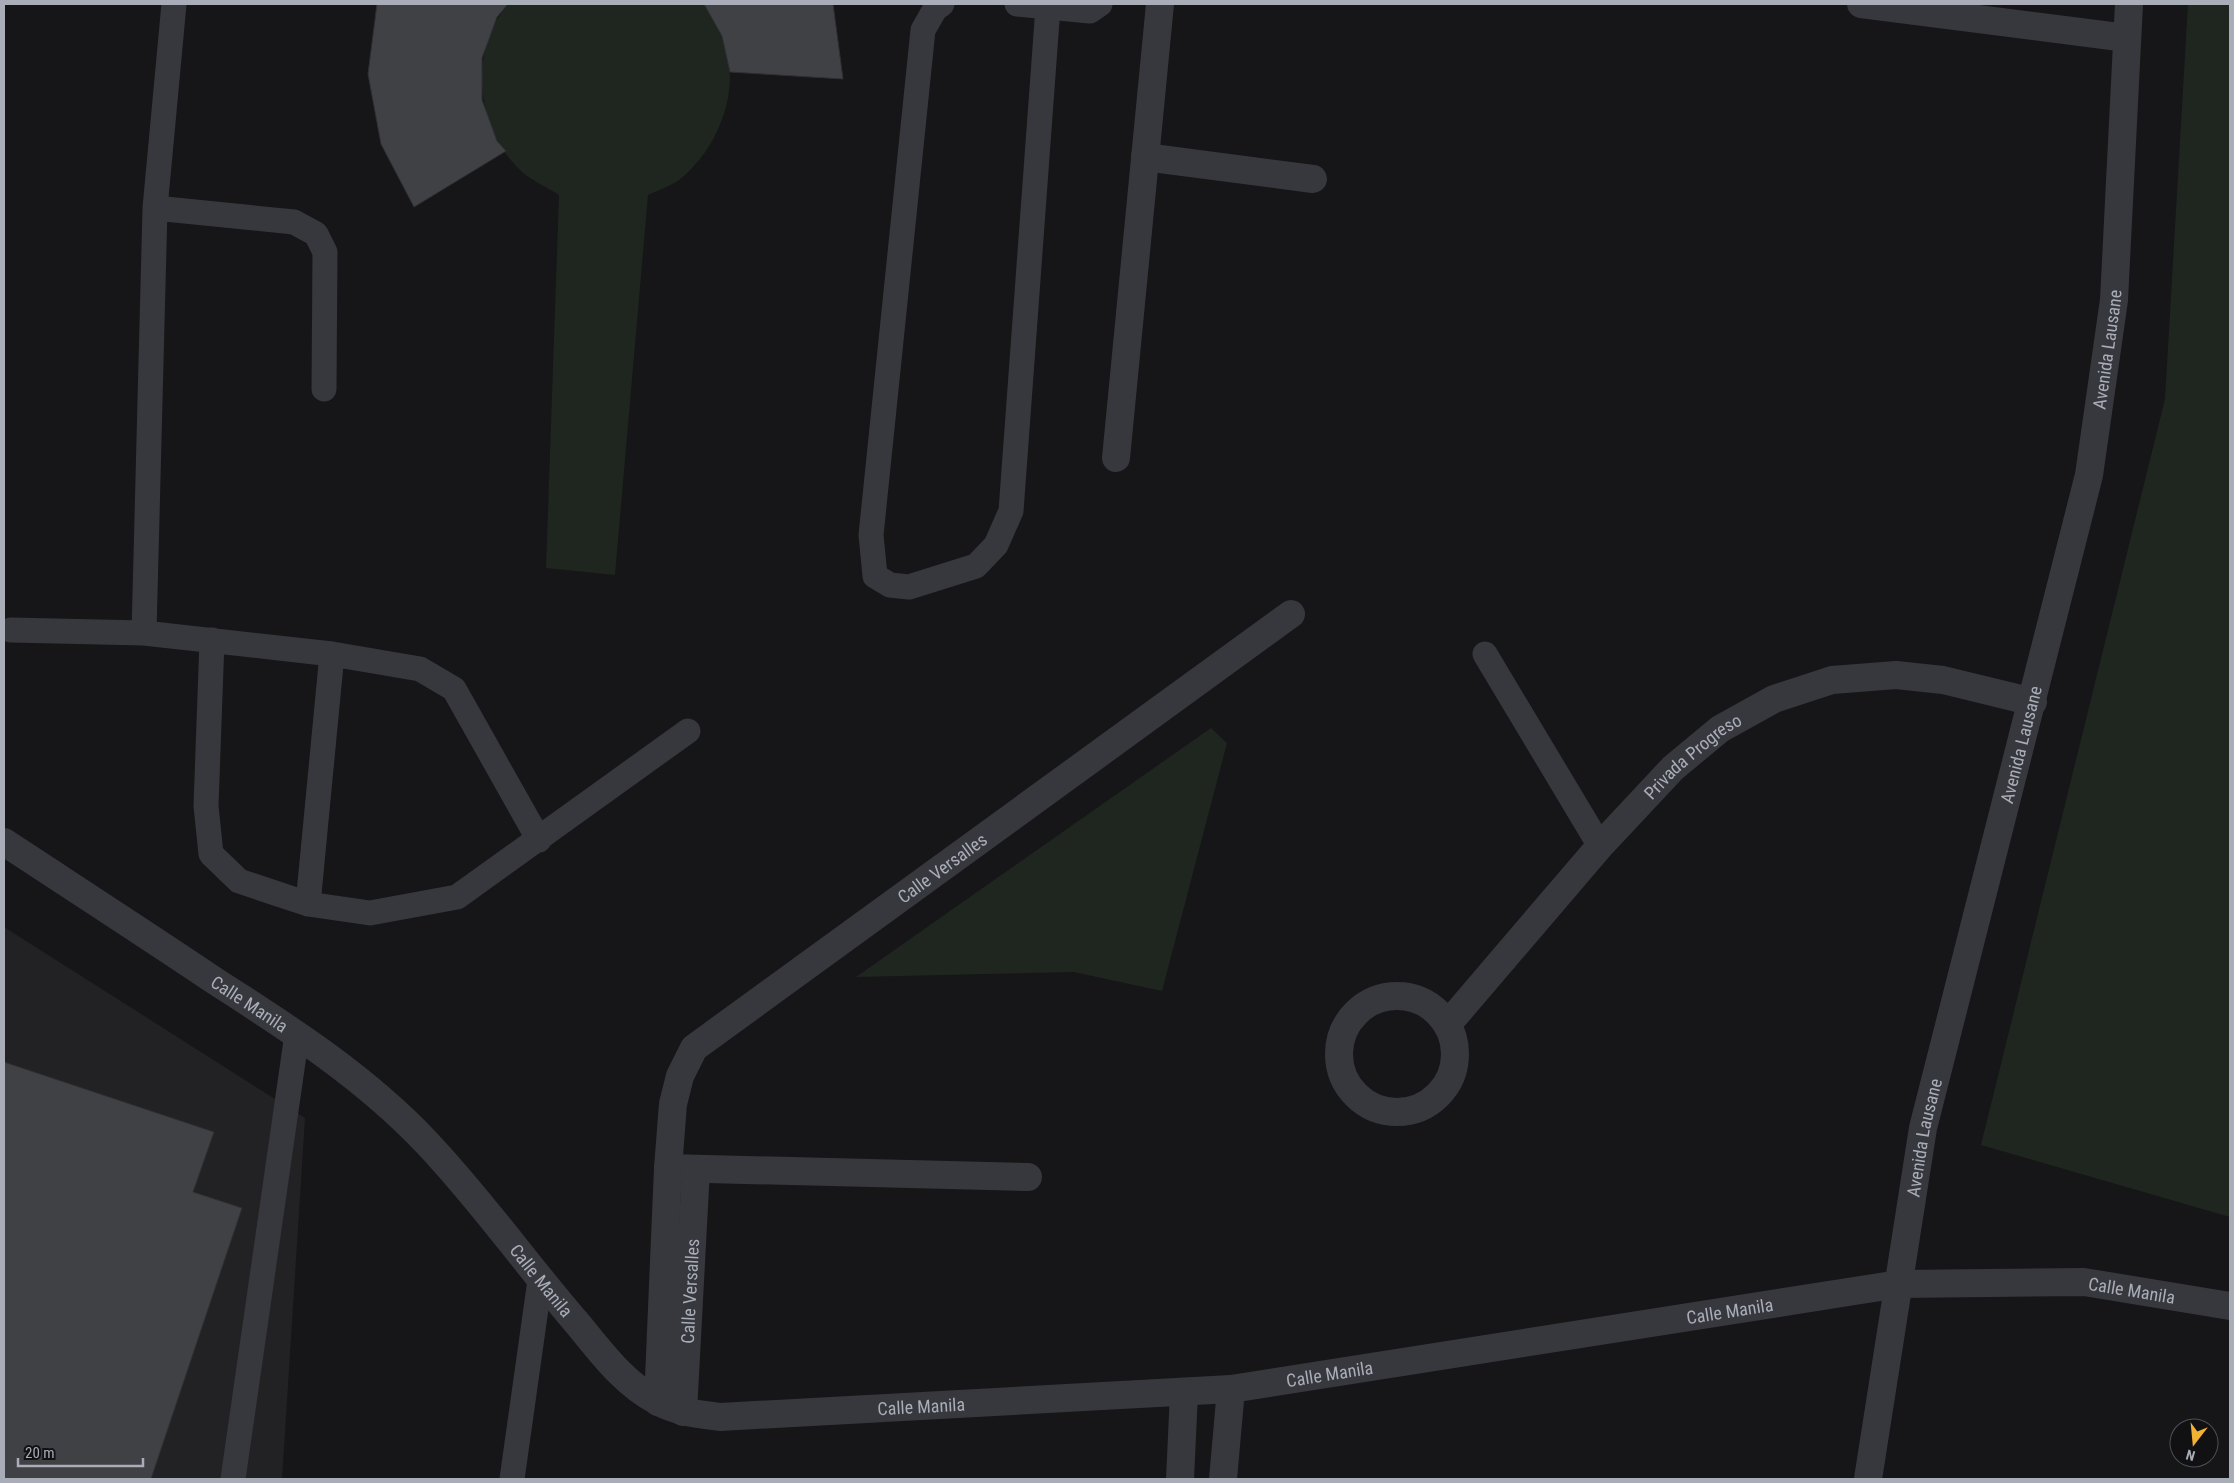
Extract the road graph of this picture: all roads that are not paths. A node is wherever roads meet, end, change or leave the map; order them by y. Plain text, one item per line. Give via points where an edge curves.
1 (174, 4) edge
2 (942, 4) edge
3 (1018, 4) edge
4 (1100, 4) edge
5 (1160, 4) edge
6 (1861, 4) edge
7 (2129, 4) edge
8 (1048, 7) junction
9 (2127, 38) junction
10 (1145, 157) junction
11 (1313, 179) dead end
12 (155, 208) junction
13 (324, 389) dead end
14 (1116, 458) dead end
15 (1291, 614) dead end
16 (12, 630) dead end
17 (144, 633) junction
18 (212, 640) junction
19 (332, 654) junction
20 (1485, 654) dead end
21 (2033, 702) junction
22 (688, 730) dead end
23 (539, 840) junction
24 (4, 842) edge
25 (1600, 846) junction
26 (308, 904) junction
27 (1448, 1025) junction
28 (297, 1034) junction
29 (668, 1168) junction
30 (696, 1170) junction
31 (1028, 1177) dead end
32 (540, 1280) junction
33 (1899, 1284) junction
34 (2230, 1306) edge
35 (1231, 1389) junction
36 (1184, 1393) junction
37 (658, 1402) junction
38 (682, 1412) junction
39 (233, 1479) edge
40 (512, 1479) edge
41 (1180, 1479) edge
42 (1223, 1479) edge
43 (1868, 1479) edge

1 - 12 lane
2 - 8 lane via 935,9 923,30 871,535 875,576 890,585 908,587 976,566 996,545 1011,510
3 - 8 lane
4 - 8 lane via 1090,11
5 - 10 street
6 - 9 street
7 - 9 street, Avenida Lausane
9 - 21 street, Avenida Lausane via 2114,300 2103,388 2090,475
10 - 11 street
10 - 14 street
12 - 13 lane via 294,222 316,234 325,252
12 - 17 lane
15 - 29 street, Calle Versalles via 694,1048 675,1094
16 - 17 lane
17 - 18 lane
18 - 19 lane
18 - 26 lane via 206,806 211,854 239,881
19 - 23 lane via 420,669 454,689
19 - 26 lane
20 - 25 lane
21 - 25 street, Privada Progreso via 1943,680 1896,676 1832,680 1774,699 1720,729 1673,768
21 - 33 street, Avenida Lausane via 1923,1128
22 - 23 lane
23 - 26 lane via 457,897 370,913
24 - 28 street, Calle Manila
25 - 27 street, Privada Progreso
27 - 27 street via 1429,1005 1410,997 1385,996 1366,1004 1349,1019 1340,1037 1338,1061 1345,1080 1357,1097 1387,1112 1408,1111 1427,1104 1446,1085 1454,1066 1455,1044
28 - 32 street, Calle Manila via 349,1074 426,1142 488,1211
28 - 39 lane
29 - 30 street
29 - 37 street, Calle Versalles
30 - 31 street
30 - 38 street, Calle Versalles
32 - 37 street, Calle Manila via 613,1367
32 - 40 lane
33 - 34 street, Calle Manila via 2084,1282
33 - 35 street, Calle Manila
33 - 43 street, Avenida Lausane
35 - 36 street, Calle Manila
35 - 42 street
36 - 38 street, Calle Manila via 720,1417
36 - 41 street
37 - 38 street, Calle Manila

